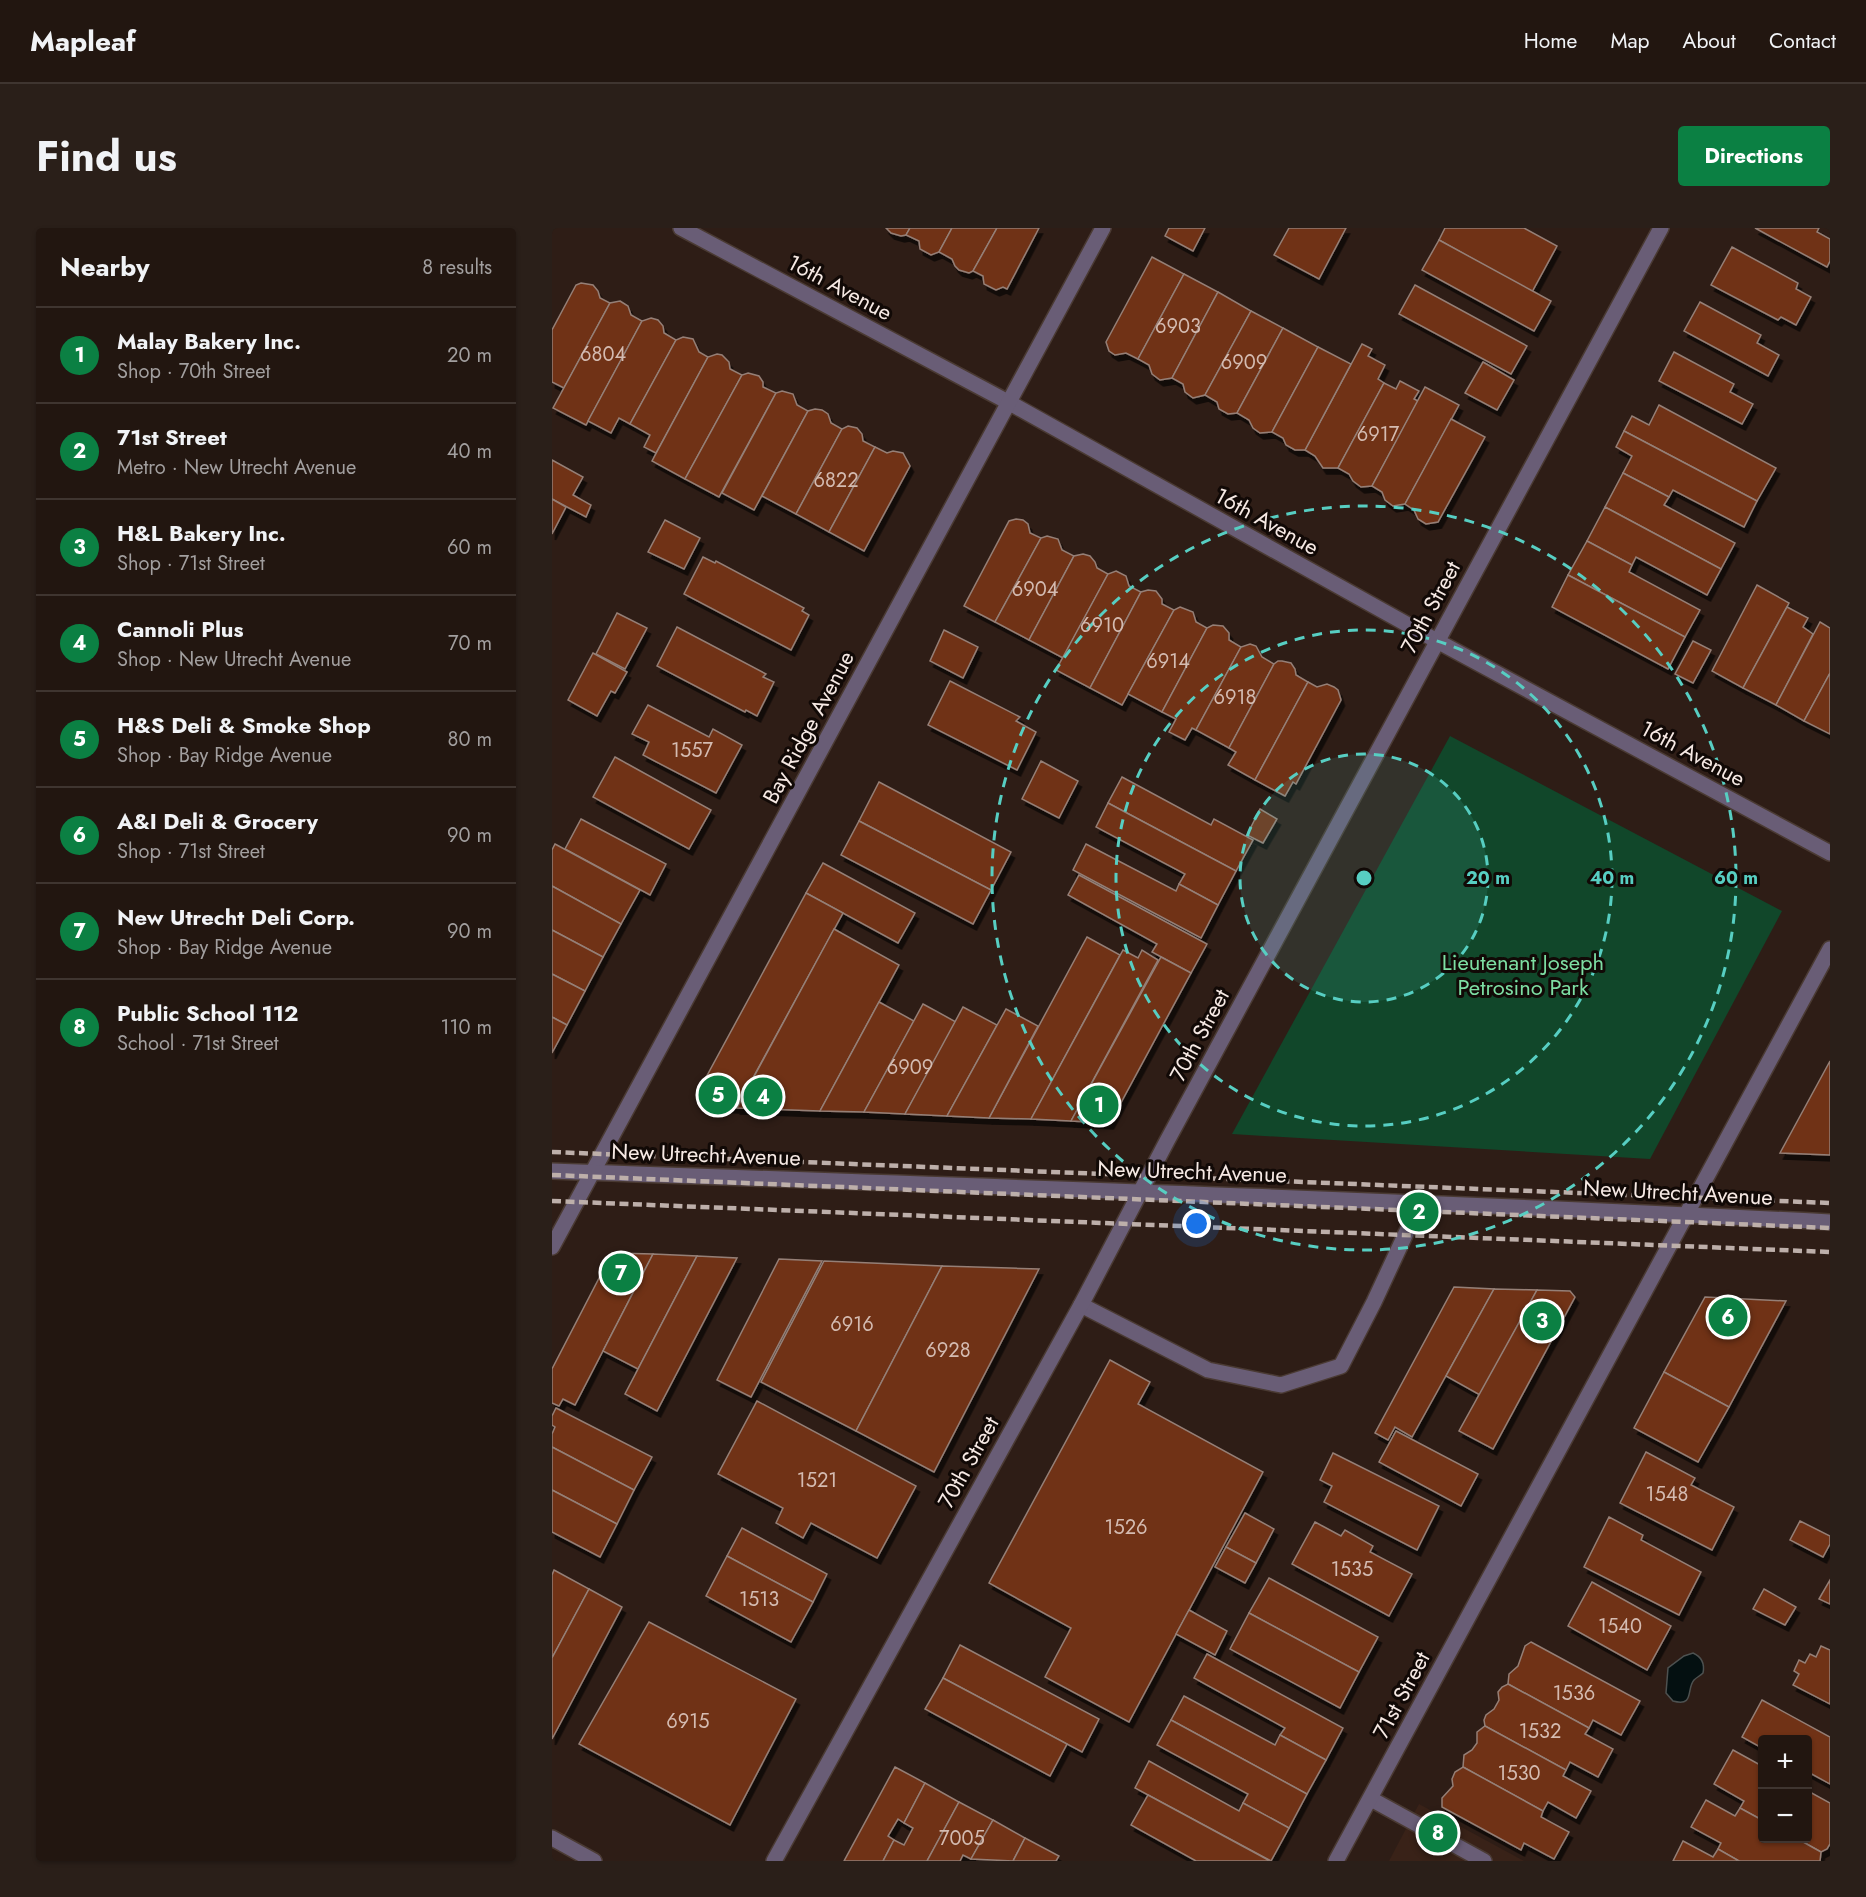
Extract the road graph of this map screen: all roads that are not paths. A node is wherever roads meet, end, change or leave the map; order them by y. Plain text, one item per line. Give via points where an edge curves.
1 (681, 228) edge
2 (1103, 228) edge
3 (1661, 228) edge
4 (1008, 402) junction
5 (1437, 641) junction
6 (1830, 853) edge
7 (1830, 949) edge
8 (552, 1171) edge
9 (592, 1173) junction
10 (1141, 1191) junction
11 (1420, 1203) junction
12 (1686, 1214) junction
13 (1830, 1222) edge
14 (552, 1247) edge
15 (1081, 1305) junction
16 (1371, 1799) junction
17 (552, 1838) edge
18 (594, 1861) edge
19 (774, 1861) edge
20 (1336, 1861) edge
21 (1484, 1861) edge

1 - 4 street, 16th Avenue
2 - 4 street, Bay Ridge Avenue
3 - 5 street, 70th Street
4 - 5 street, 16th Avenue
4 - 9 street, Bay Ridge Avenue
5 - 6 street, 16th Avenue
5 - 10 street, 70th Street
7 - 12 street, 71st Street
8 - 9 street, New Utrecht Avenue
9 - 10 street, New Utrecht Avenue
9 - 14 street, Bay Ridge Avenue
10 - 11 street, New Utrecht Avenue
10 - 15 street, 70th Street
11 - 12 street, New Utrecht Avenue
11 - 15 street via 1341,1366 1291,1382 1281,1385 1208,1370
12 - 13 street, New Utrecht Avenue
12 - 16 street, 71st Street
15 - 19 street, 70th Street
16 - 20 street, 71st Street
16 - 21 street
17 - 18 street

